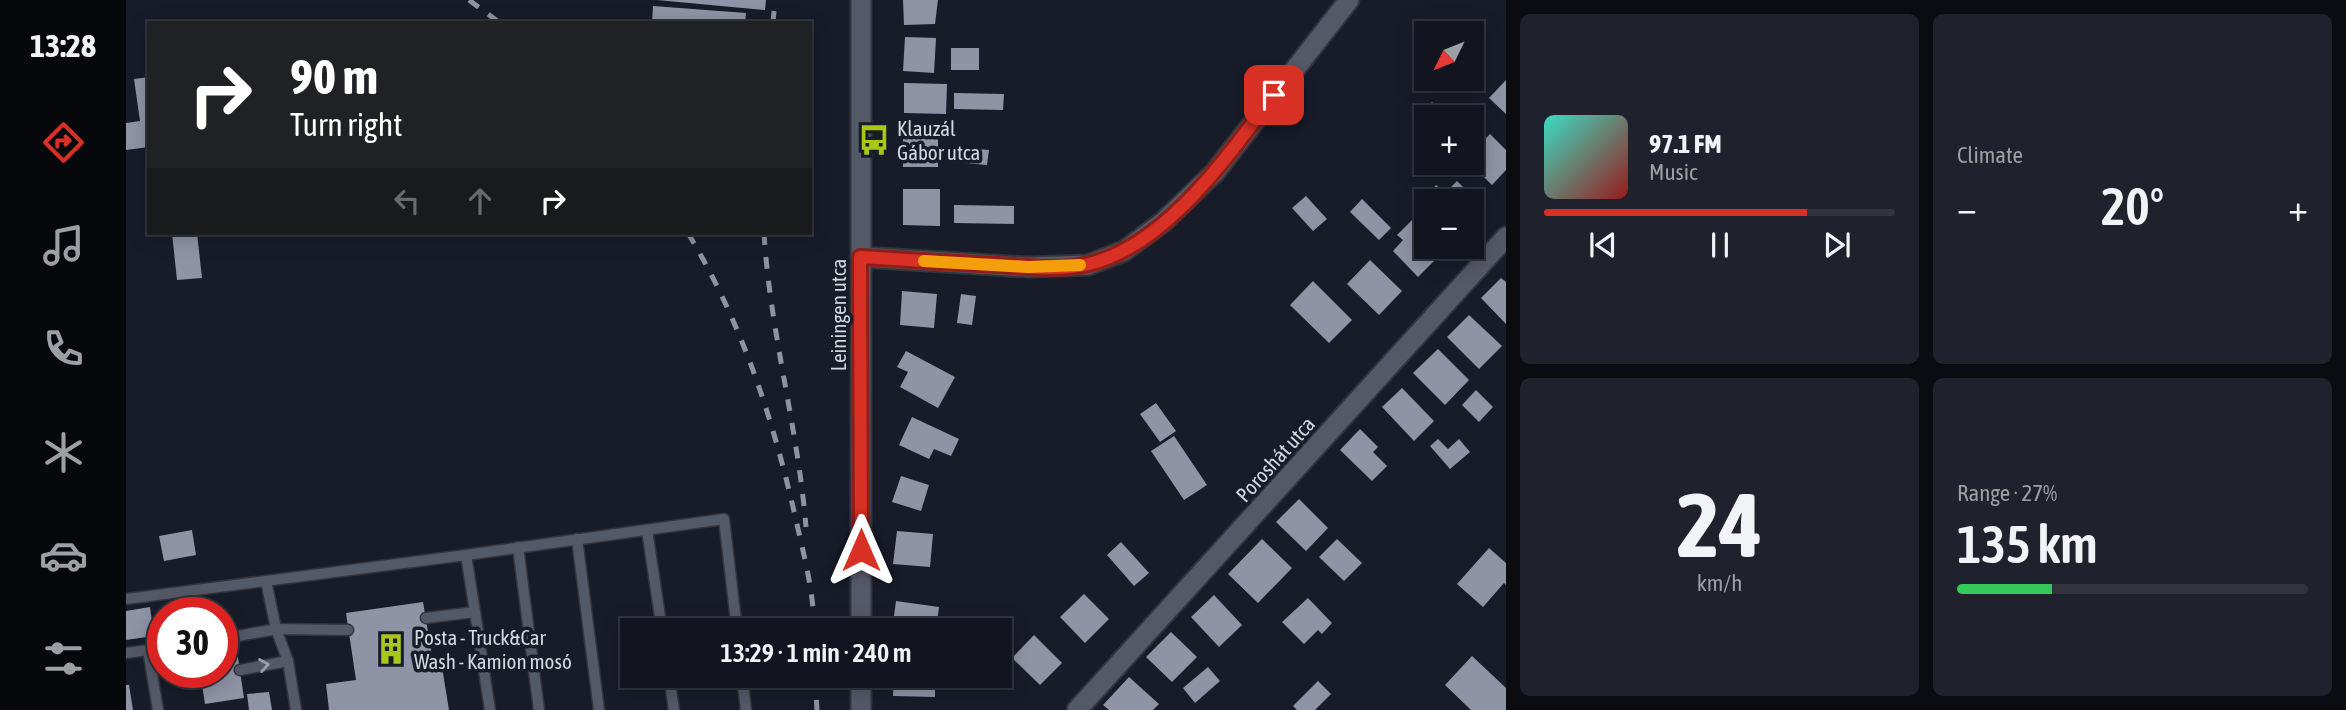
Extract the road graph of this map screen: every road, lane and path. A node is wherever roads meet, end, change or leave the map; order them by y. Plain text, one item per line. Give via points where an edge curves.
1 (861, 0) edge
2 (1349, 0) edge
3 (1506, 237) edge
4 (860, 257) junction
5 (647, 530) junction
6 (577, 539) junction
7 (518, 547) junction
8 (466, 555) junction
9 (266, 582) junction
10 (126, 599) edge
11 (475, 612) junction
12 (426, 618) dead end
13 (660, 618) edge
14 (736, 618) edge
15 (861, 618) edge
16 (276, 629) junction
17 (348, 630) dead end
18 (238, 636) edge
19 (147, 650) edge
20 (126, 653) edge
21 (288, 661) junction
22 (240, 670) dead end
23 (154, 688) edge
24 (671, 688) edge
25 (743, 688) edge
26 (861, 688) edge
27 (158, 710) edge
28 (296, 710) edge
29 (490, 710) edge
30 (539, 710) edge
31 (599, 710) edge
32 (674, 710) edge
33 (746, 710) edge
34 (861, 710) edge
35 (1077, 710) edge

1 - 4 street, Leiningen utca
2 - 4 street via 1215,172 1125,251 1088,265 1028,267
3 - 35 street, Poroshát utca
4 - 15 street, Leiningen utca
5 - 6 lane
5 - 13 lane
5 - 14 lane via 724,519
6 - 7 lane
6 - 31 lane
7 - 8 lane
7 - 30 lane
8 - 9 lane
8 - 11 lane
9 - 10 lane
9 - 16 lane
11 - 12 lane
11 - 29 lane
16 - 17 lane
16 - 18 lane
16 - 21 lane
19 - 20 lane
22 -> 21 lane
21 - 28 lane
23 - 27 lane
24 - 32 lane
25 - 33 lane
26 - 34 street

